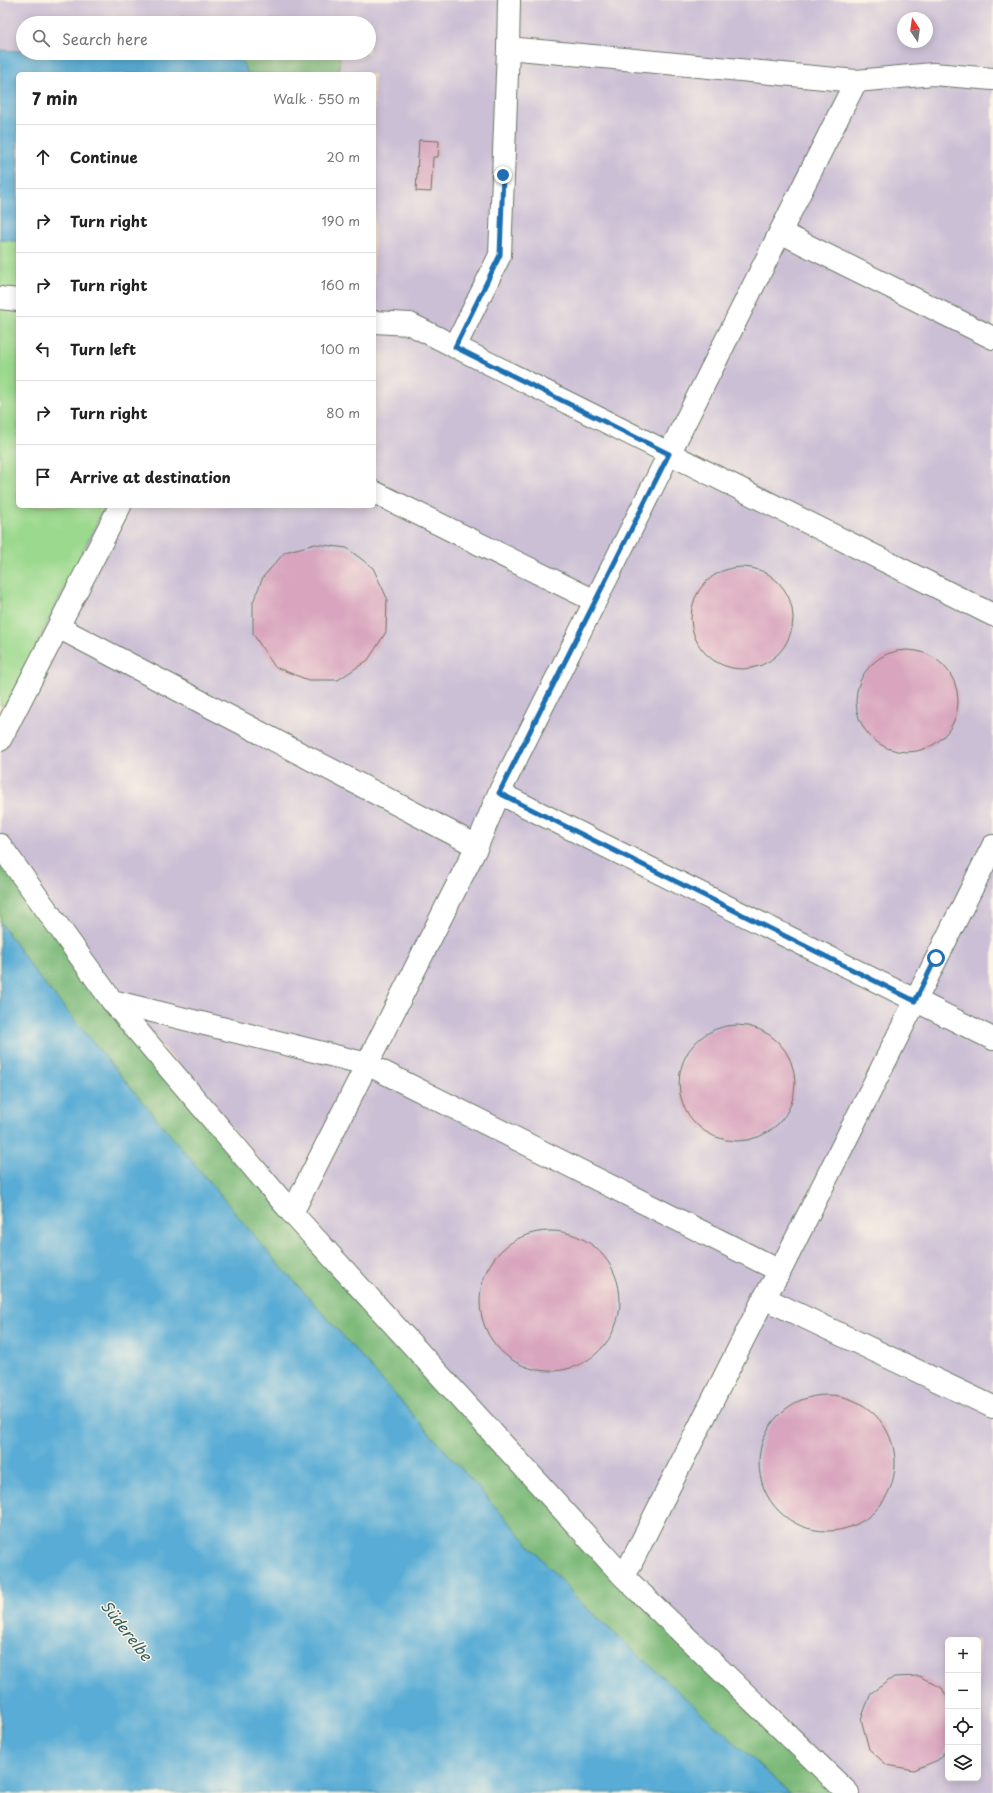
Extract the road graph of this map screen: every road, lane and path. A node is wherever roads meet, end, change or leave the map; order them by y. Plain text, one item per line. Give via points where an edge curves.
1 (509, 0) edge
2 (508, 48) junction
3 (993, 79) edge
4 (856, 81) junction
5 (780, 232) junction
6 (0, 298) edge
7 (16, 300) edge
8 (376, 322) edge
9 (993, 338) edge
10 (455, 347) junction
11 (669, 454) junction
12 (376, 493) edge
13 (119, 508) edge
14 (595, 601) junction
15 (993, 616) edge
16 (58, 627) junction
17 (0, 740) edge
18 (499, 793) junction
19 (0, 845) edge
20 (477, 846) junction
21 (993, 846) edge
22 (112, 1001) junction
23 (915, 1001) junction
24 (993, 1039) edge
25 (367, 1064) junction
26 (292, 1213) junction
27 (780, 1271) junction
28 (764, 1298) junction
29 (993, 1407) edge
30 (624, 1577) junction
31 (848, 1793) edge

1 - 2 lane
2 - 4 lane
2 - 10 lane via 500,255
3 - 4 lane via 933,74
4 - 5 lane
5 - 9 lane
5 - 11 lane
6 - 7 lane
8 - 10 lane via 410,324
10 - 11 lane
11 - 14 lane
11 - 15 lane
12 - 14 lane
13 - 16 lane
14 - 18 lane
16 - 17 lane
16 - 20 lane
18 - 20 lane
18 - 23 lane
19 - 22 lane
20 - 25 lane
21 - 23 lane
22 - 25 lane
22 - 26 lane
23 - 24 lane
23 - 27 lane
25 - 26 lane
25 - 27 lane
26 - 30 lane
27 - 28 lane
28 - 29 lane
28 - 30 lane
30 - 31 lane

